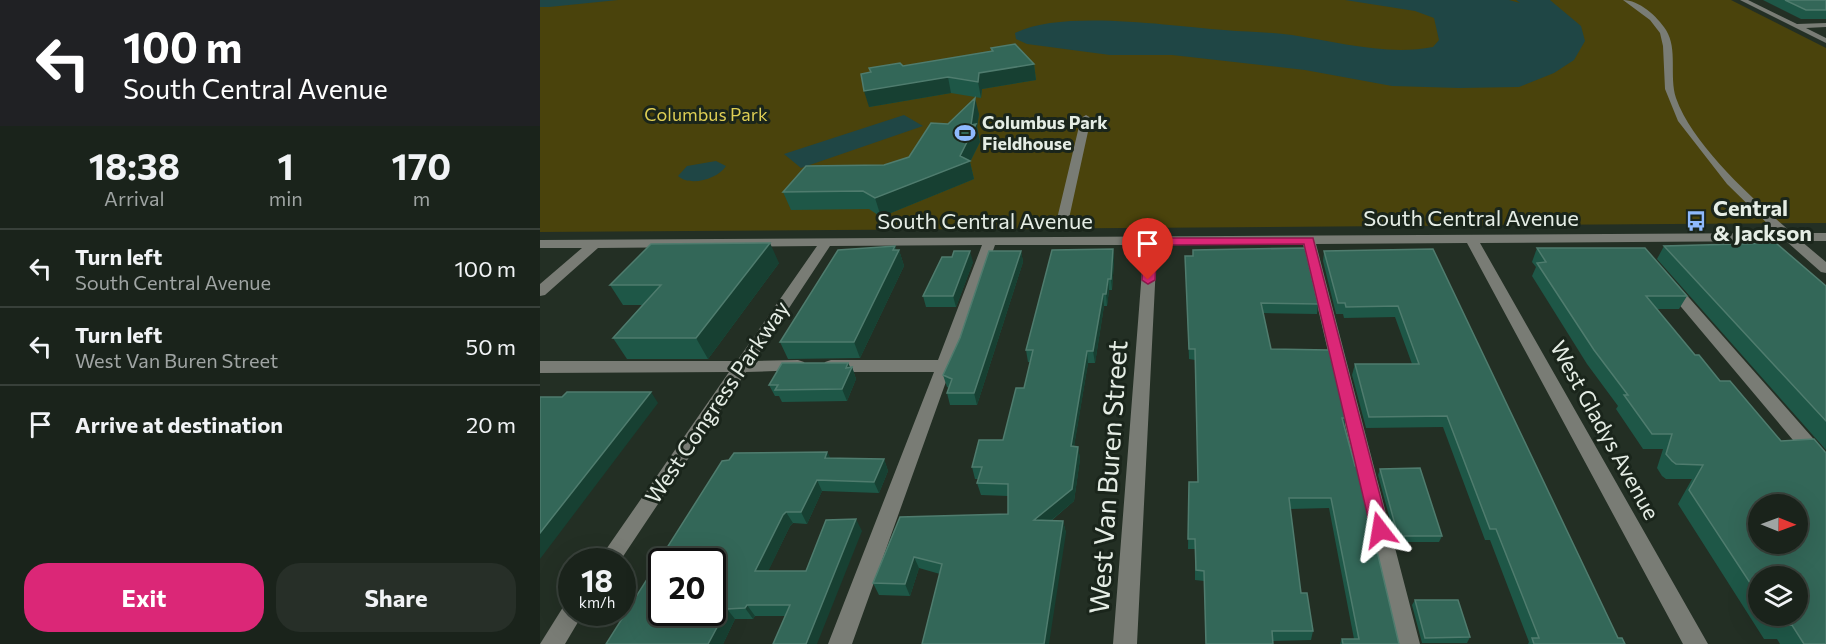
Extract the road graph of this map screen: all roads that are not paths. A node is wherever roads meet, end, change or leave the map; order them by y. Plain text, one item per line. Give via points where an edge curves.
1 (1626, 0) edge
2 (1743, 0) edge
3 (1794, 26) junction
4 (1826, 26) edge
5 (1826, 41) edge
6 (1086, 118) dead end
7 (1062, 223) dead end
8 (1788, 237) junction
9 (1826, 237) edge
10 (1629, 238) junction
11 (1471, 239) junction
12 (1309, 240) junction
13 (1151, 241) junction
14 (990, 242) junction
15 (595, 243) junction
16 (826, 243) junction
17 (540, 244) edge
18 (1643, 254) edge
19 (1826, 269) edge
20 (1658, 271) edge
21 (540, 292) edge
22 (742, 366) junction
23 (944, 366) junction
24 (540, 367) edge
25 (1826, 466) edge
26 (617, 548) edge
27 (564, 626) edge
28 (552, 644) edge
29 (840, 644) edge
30 (1125, 644) edge
31 (1408, 644) edge
32 (1696, 644) edge

1 - 8 street via 1663,32 1667,41 1669,87 1682,120 1730,180
2 - 3 street
3 - 4 street
3 - 5 street
6 - 7 street
8 - 9 street, South Central Avenue
8 - 10 street, South Central Avenue
8 - 19 street
10 - 11 street, South Central Avenue
10 - 18 street
11 - 12 street, South Central Avenue
11 - 32 street, West Gladys Avenue
12 - 13 street, South Central Avenue
12 - 31 street
13 - 14 street, South Central Avenue
13 - 30 street, West Van Buren Street
14 - 16 street, South Central Avenue
14 - 23 street
15 - 16 street, South Central Avenue
15 - 17 street, South Central Avenue
15 - 21 street
16 - 22 street, West Congress Parkway
20 - 25 street
22 - 23 street
22 - 24 street
22 - 26 street, West Congress Parkway
23 - 29 street
27 - 28 street

